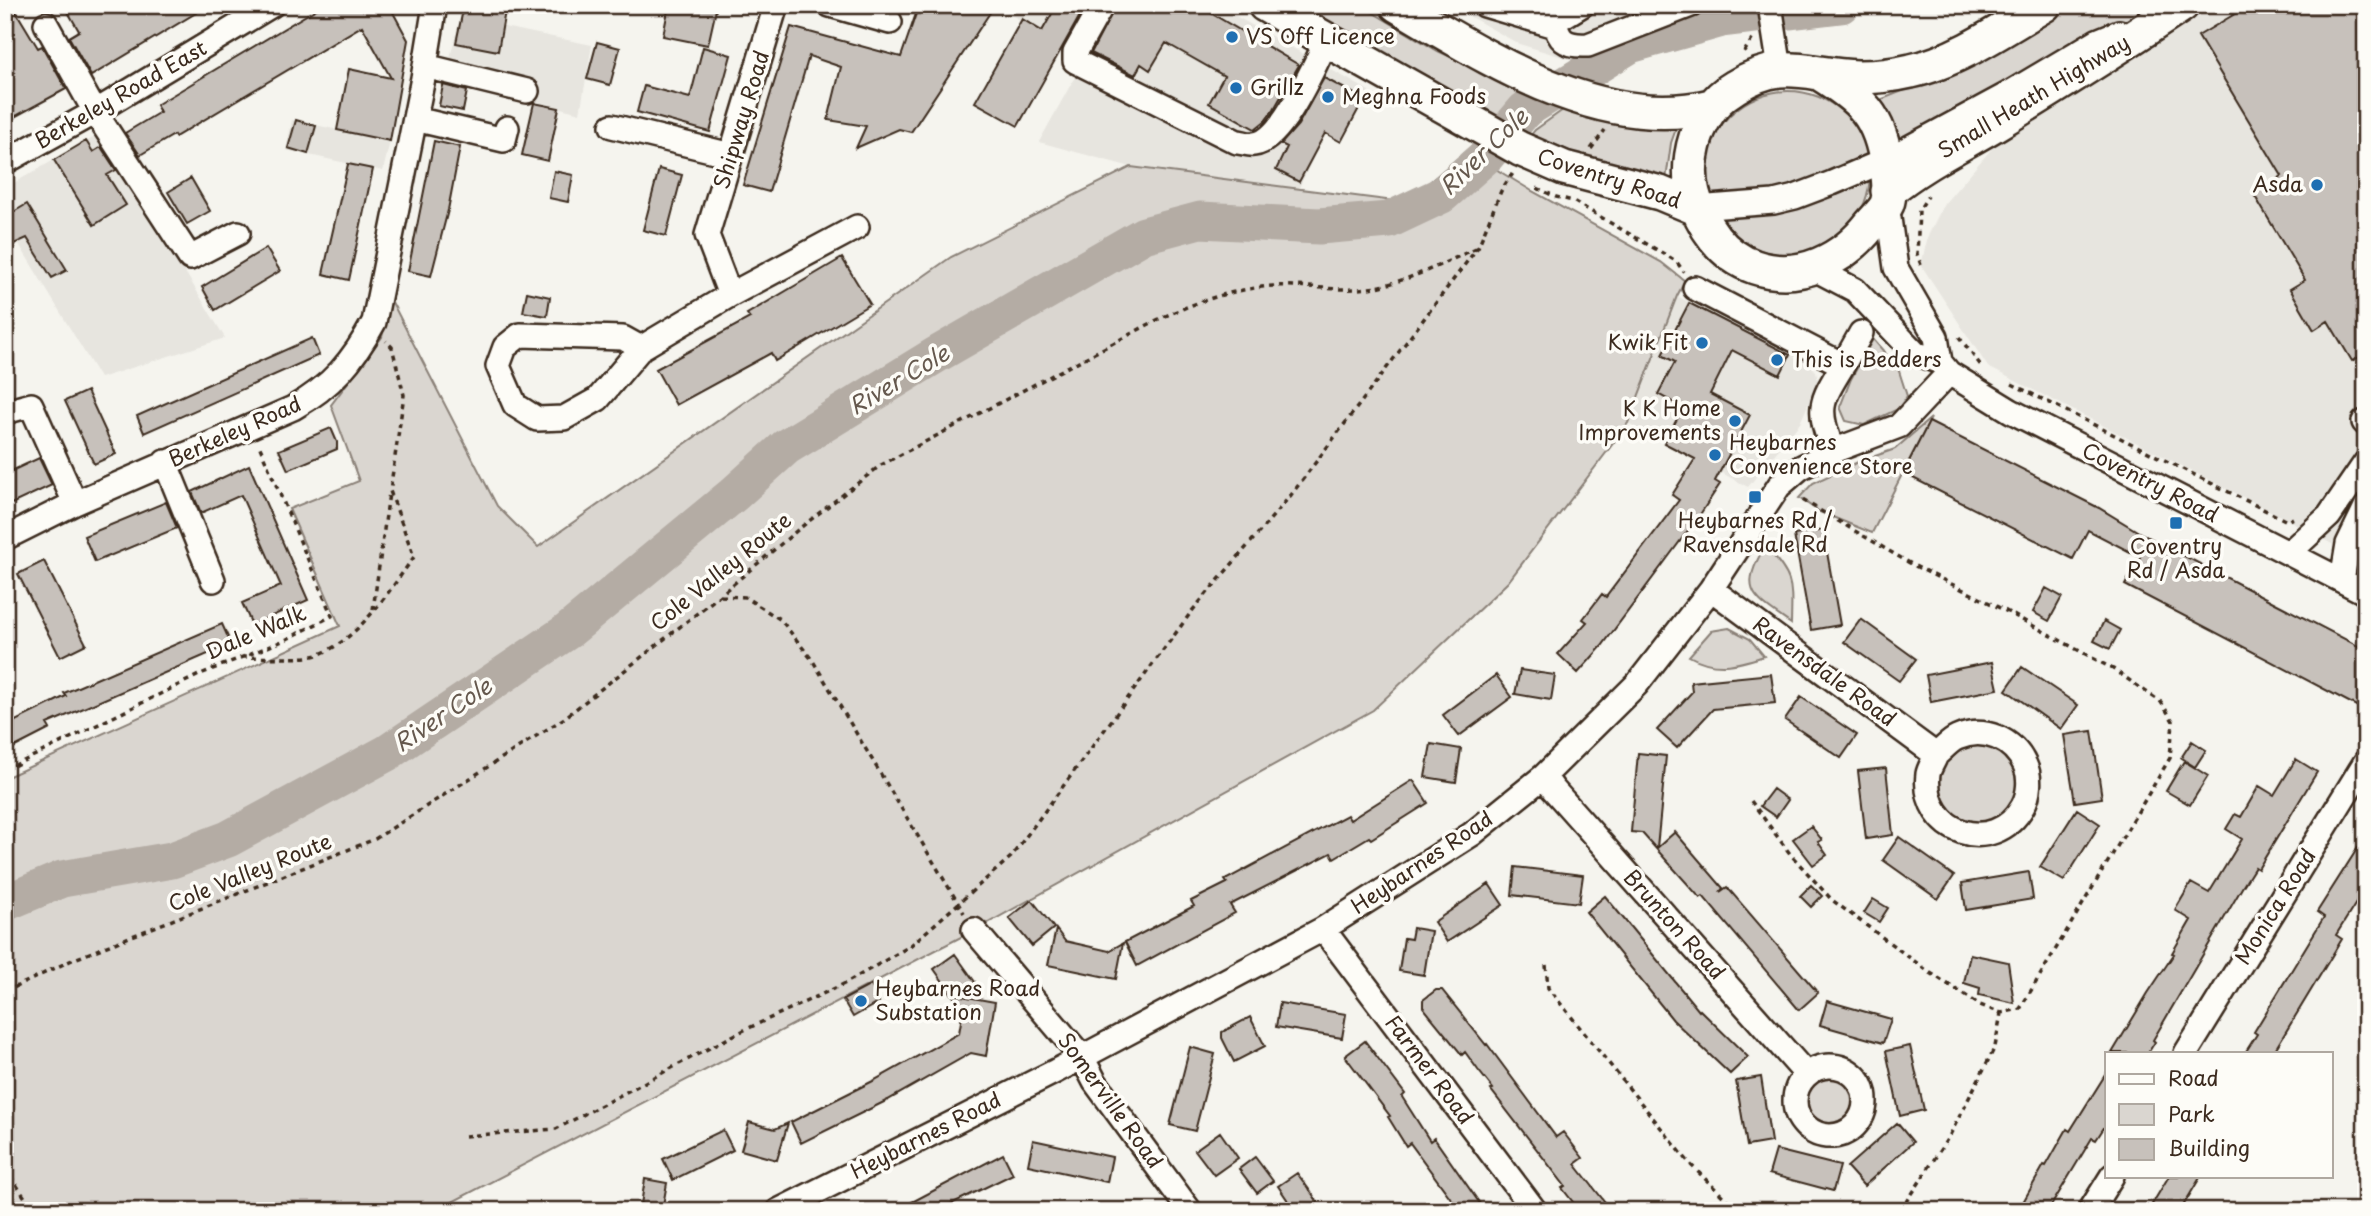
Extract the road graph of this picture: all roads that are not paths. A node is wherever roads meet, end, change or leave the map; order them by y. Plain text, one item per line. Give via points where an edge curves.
1 (272, 5) edge
2 (435, 5) edge
3 (776, 5) edge
4 (830, 5) edge
5 (1102, 5) edge
6 (1265, 5) edge
7 (1287, 5) edge
8 (1397, 5) edge
9 (1485, 5) edge
10 (1582, 5) edge
11 (1691, 5) edge
12 (1770, 5) edge
13 (2043, 5) edge
14 (2181, 5) edge
15 (1552, 18) edge
16 (890, 22) dead end
17 (46, 24) dead end
18 (1323, 40) junction
19 (425, 66) junction
20 (1780, 69) junction
21 (1819, 73) junction
22 (527, 91) dead end
23 (1711, 106) junction
24 (95, 112) junction
25 (415, 119) junction
26 (612, 127) dead end
27 (507, 128) dead end
28 (731, 155) junction
29 (5, 162) edge
30 (1887, 185) junction
31 (1696, 208) junction
32 (857, 227) dead end
33 (238, 233) dead end
34 (1813, 268) junction
35 (1695, 288) road end
36 (730, 295) junction
37 (1861, 333) dead end
38 (641, 348) junction
39 (1843, 365) junction
40 (1945, 368) junction
41 (5, 412) edge
42 (1833, 452) junction
43 (165, 462) junction
44 (2366, 463) edge
45 (75, 503) junction
46 (2366, 508) edge
47 (5, 538) edge
48 (2289, 553) junction
49 (213, 580) dead end
50 (2342, 580) junction
51 (1712, 589) junction
52 (2366, 593) edge
53 (1936, 754) junction
54 (2366, 761) edge
55 (1544, 776) junction
56 (1323, 929) junction
57 (974, 930) road end
58 (2187, 1052) edge
59 (1082, 1058) junction
60 (1806, 1074) dead end
61 (2111, 1178) edge
62 (778, 1211) edge
63 (1190, 1211) edge
64 (1535, 1211) edge
65 (2091, 1211) edge

1 - 24 street, Berkeley Road East
2 - 19 street, Berkeley Road
3 - 28 street, Shipway Road
4 - 16 street
5 - 18 street via 1075,61 1237,142 1255,145 1272,136 1289,110
6 - 18 highway, Coventry Road
7 - 18 highway
8 - 23 highway via 1500,65 1615,108 1655,112
9 - 15 street
10 - 15 street
11 - 15 street via 1588,45 1563,41
12 - 20 street via 1766,33
13 - 21 highway via 1982,42 1914,70 1857,77
14 - 30 highway, Small Heath Highway via 2075,75
17 - 24 street
18 - 31 highway, Coventry Road via 1489,132 1521,165 1564,168 1660,193
19 - 22 street
19 - 25 street, Berkeley Road
20 - 21 highway
20 - 23 highway via 1753,75
21 - 30 highway via 1851,93 1877,127
23 - 31 highway via 1697,132 1692,155
24 - 29 street, Berkeley Road East
24 - 33 street via 190,258
25 - 27 street via 504,140
25 - 43 street, Berkeley Road via 374,322 357,353 315,396
26 - 28 street
28 - 36 street, Shipway Road via 708,235
30 - 31 street
30 - 34 highway, Small Heath Highway via 1859,239 1834,259
30 - 40 street via 1896,268 1936,337
31 - 34 highway via 1704,225 1732,255 1753,266 1773,272
32 - 36 street
34 - 40 street, Coventry Road via 1855,290 1915,353
35 - 39 street
36 - 38 street
37 - 39 street
38 - 38 street via 598,399 564,418 537,419 515,405 498,366 505,347 520,335 623,338
39 - 42 street via 1824,397 1821,417
40 - 42 street, Heybarnes Road via 1899,426
40 - 48 street, Coventry Road via 2077,447
41 - 45 street via 31,405
42 - 51 street, Heybarnes Road via 1801,468 1779,486
43 - 45 street, Berkeley Road
43 - 49 street
44 - 48 street via 2326,519
45 - 47 street, Berkeley Road
46 - 50 street via 2348,544
48 - 50 street, Coventry Road
50 - 52 street, Coventry Road
51 - 53 street, Ravensdale Road
51 - 55 street, Heybarnes Road via 1637,684
53 - 53 street via 1956,738 1978,733 2004,740 2021,756 2027,770 2028,797 2016,818 2004,828 1979,835 1947,825 1929,799 1928,773
54 - 58 street, Monica Road
55 - 56 street, Heybarnes Road via 1472,834
55 - 60 street, Brunton Road
56 - 59 street, Heybarnes Road
56 - 64 street, Farmer Road
57 - 59 street, Somerville Road
59 - 62 street, Heybarnes Road
59 - 63 street, Somerville Road
61 - 65 street

